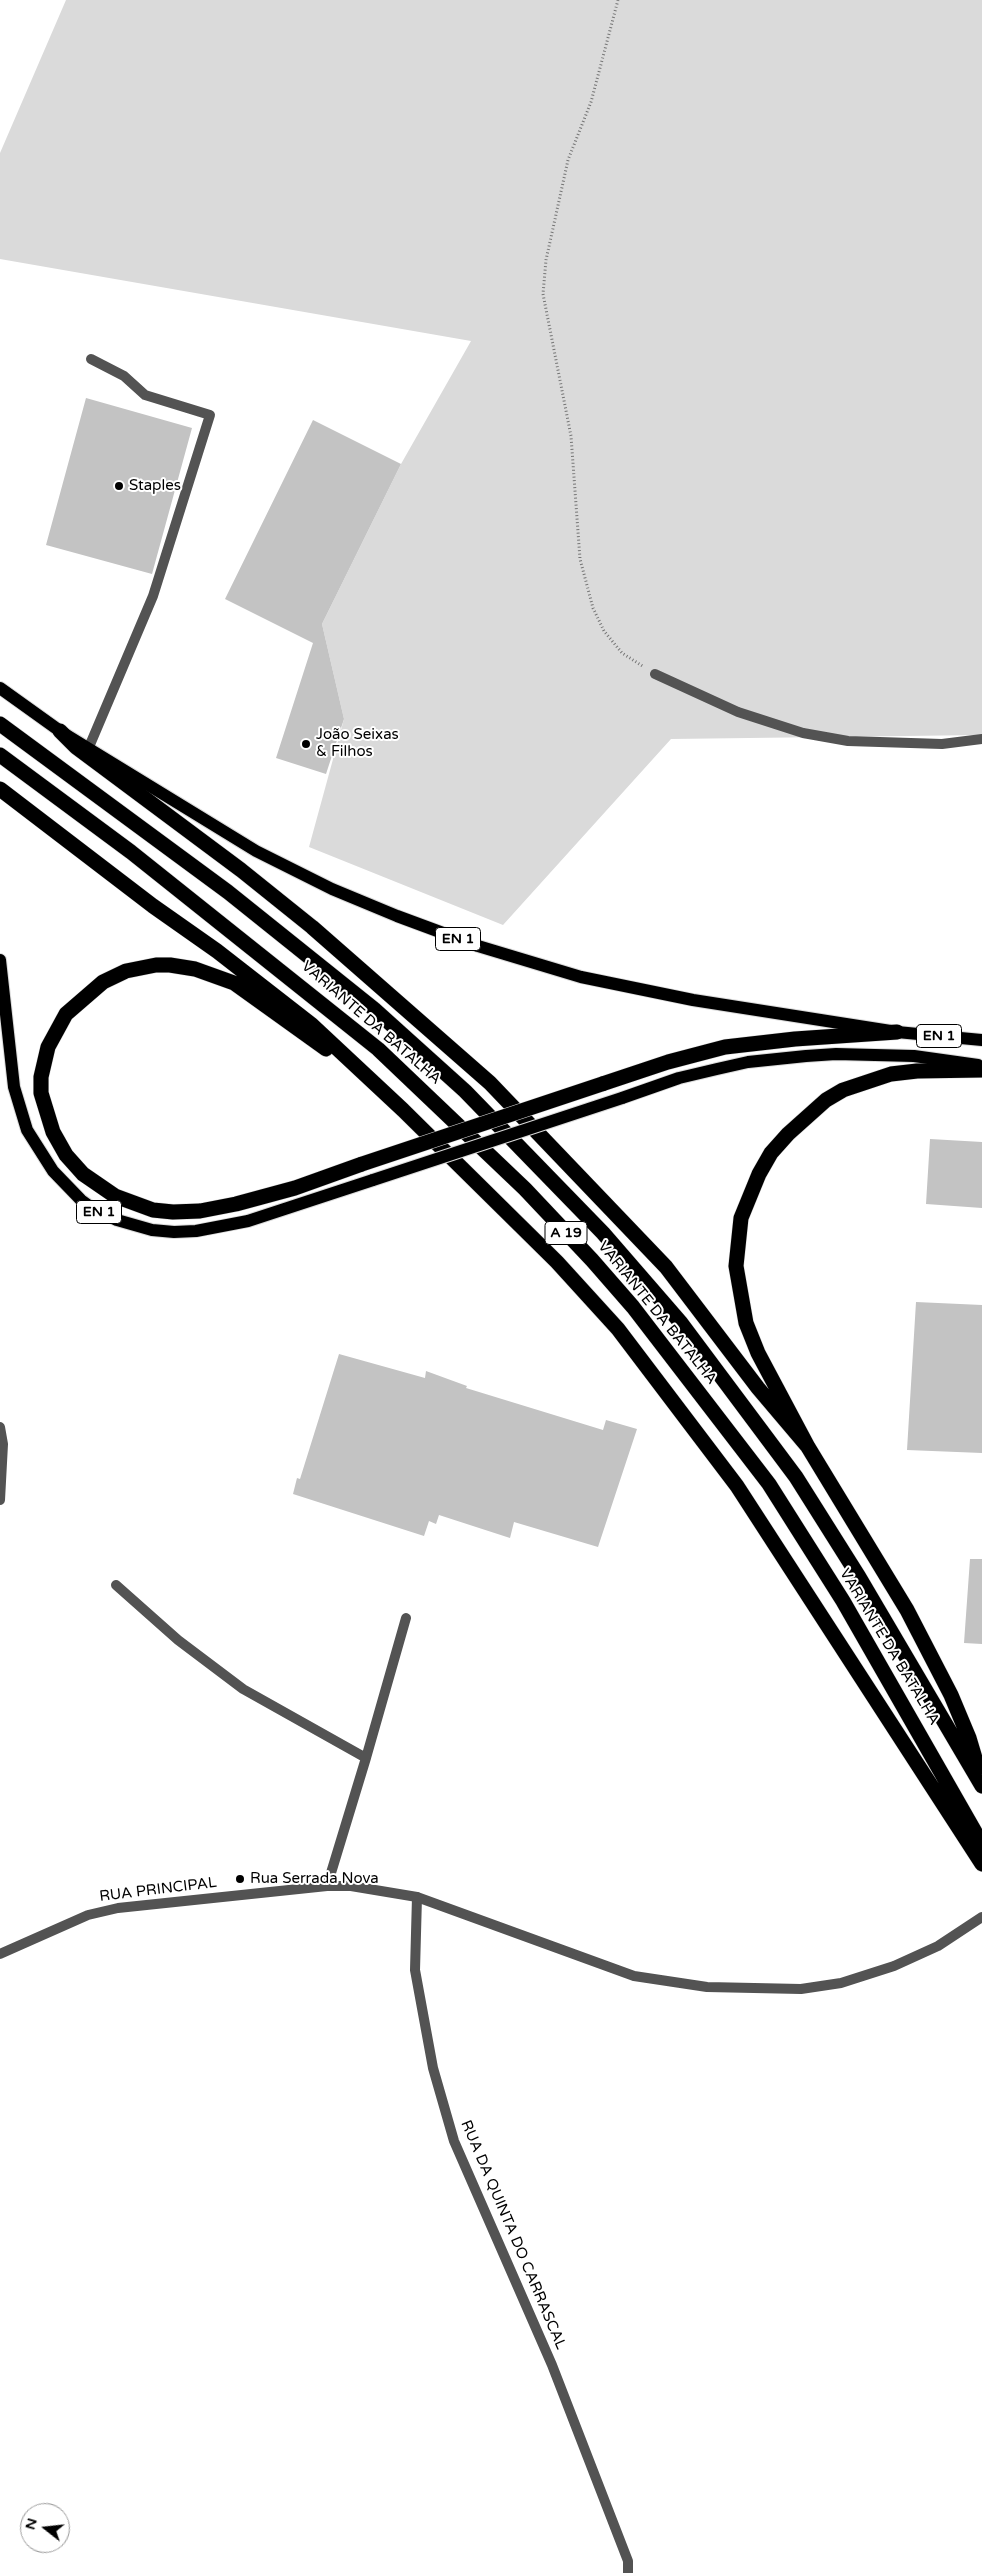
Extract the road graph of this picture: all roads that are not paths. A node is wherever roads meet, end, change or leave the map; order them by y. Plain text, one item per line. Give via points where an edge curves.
1 (90, 358) dead end
2 (655, 674) road end
3 (0, 688) edge
4 (0, 724) edge
5 (60, 731) junction
6 (982, 739) edge
7 (89, 747) junction
8 (0, 755) edge
9 (0, 789) edge
10 (0, 960) edge
11 (897, 1032) junction
12 (982, 1040) edge
13 (982, 1065) edge
14 (982, 1070) edge
15 (370, 1079) junction
16 (0, 1427) edge
17 (808, 1447) junction
18 (0, 1500) edge
19 (116, 1585) dead end
20 (406, 1618) dead end
21 (366, 1758) junction
22 (982, 1781) edge
23 (982, 1786) edge
24 (982, 1844) edge
25 (982, 1864) edge
26 (327, 1886) junction
27 (417, 1897) junction
28 (982, 1917) edge
29 (0, 1954) edge
30 (628, 2573) edge

1 - 7 street via 124,376 145,395 210,415 153,596
2 - 6 street via 738,712 803,733 848,740 932,743
3 - 5 main road, EN 1
4 - 23 highway, VARIANTE DA BATALHA / A 19 via 228,892 374,1009 465,1091 603,1233 681,1322 796,1477
5 - 7 main road, EN 1
5 - 17 highway via 76,747 312,927 490,1083 666,1266 758,1388
7 - 11 main road, EN 1 via 209,823 291,870 396,916 478,946 581,977 636,989
8 - 24 highway, VARIANTE DA BATALHA / A 19 via 131,852 378,1049 524,1189 592,1260 633,1307 769,1484 843,1601
9 - 15 highway via 312,1025
10 - 13 main road, EN 1, bridge via 14,1087 27,1130 53,1172 81,1200 117,1220 152,1230 196,1231 248,1221 679,1078 748,1062 836,1054 914,1056
11 - 12 main road, EN 1
11 - 15 highway, bridge via 725,1047 668,1062 295,1188 209,1210 173,1212 138,1206 98,1186 66,1155 48,1121 41,1093 48,1047 57,1026 74,1005 93,988 126,971 170,965 196,969 234,983
14 - 17 highway via 891,1074 838,1093 788,1134 771,1153 749,1196 736,1248 742,1304 758,1353
15 - 25 highway via 557,1262 618,1329 666,1390 773,1539
16 - 18 street via 3,1444
17 - 22 highway via 908,1610 955,1704
19 - 21 street via 178,1640 242,1689
20 - 21 street
21 - 26 street
26 - 27 street via 367,1888
26 - 29 street, RUA PRINCIPAL via 102,1911
27 - 28 street via 634,1976 677,1984 754,1989 820,1987 871,1974 922,1954
27 - 30 street, RUA DA QUINTA DO CARRASCAL via 415,1970 433,2068 454,2141 552,2365 628,2561

